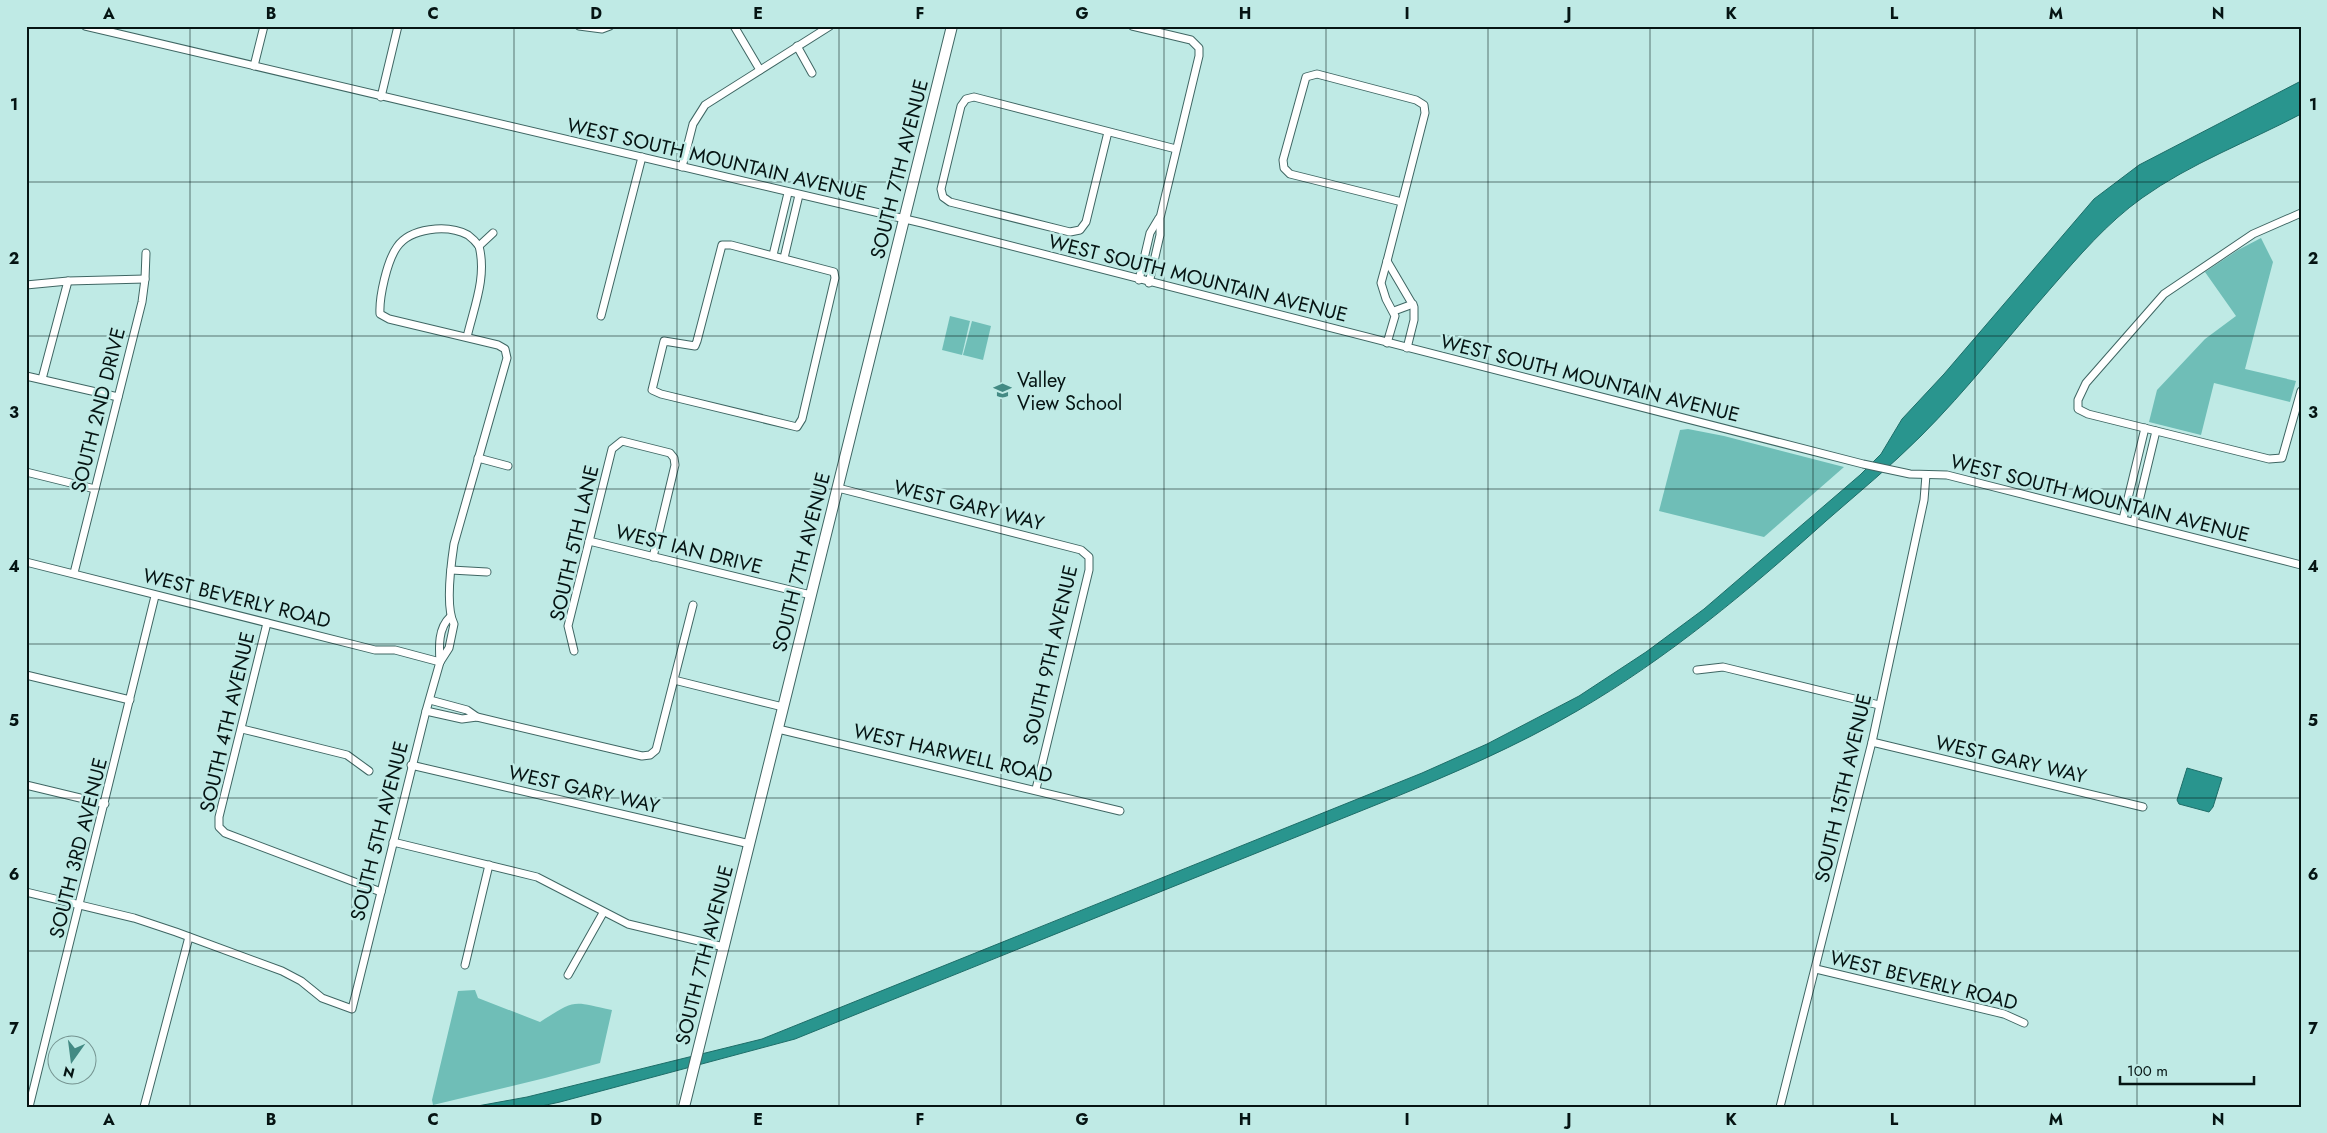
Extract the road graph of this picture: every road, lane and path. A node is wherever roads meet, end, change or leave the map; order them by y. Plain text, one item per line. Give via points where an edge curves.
1 (85, 26) edge
2 (264, 26) edge
3 (398, 26) edge
4 (578, 26) edge
5 (610, 26) edge
6 (734, 26) edge
7 (830, 26) edge
8 (952, 26) edge
9 (1132, 26) edge
10 (797, 46) junction
11 (254, 66) junction
12 (760, 70) junction
13 (812, 73) dead end
14 (381, 97) junction
15 (1108, 132) junction
16 (1176, 149) junction
17 (642, 157) junction
18 (682, 167) junction
19 (788, 192) junction
20 (799, 195) junction
21 (1402, 202) junction
22 (2301, 213) edge
23 (1160, 218) junction
24 (905, 219) junction
25 (779, 231) junction
26 (492, 233) dead end
27 (790, 233) junction
28 (1148, 242) junction
29 (1158, 244) junction
30 (479, 246) junction
31 (146, 253) dead end
32 (773, 256) junction
33 (784, 258) junction
34 (1387, 261) junction
35 (145, 280) junction
36 (1139, 280) junction
37 (68, 281) junction
38 (1149, 283) junction
39 (26, 285) edge
40 (1412, 304) junction
41 (1394, 311) junction
42 (601, 316) dead end
43 (466, 337) junction
44 (1387, 343) junction
45 (1407, 348) junction
46 (26, 376) edge
47 (42, 380) junction
48 (2301, 391) edge
49 (118, 397) junction
50 (2145, 428) junction
51 (2156, 431) junction
52 (478, 458) junction
53 (508, 466) dead end
54 (26, 472) edge
55 (1926, 475) junction
56 (2132, 480) junction
57 (2144, 483) junction
58 (838, 488) junction
59 (95, 489) junction
60 (2123, 519) junction
61 (2134, 522) junction
62 (589, 542) junction
63 (653, 557) junction
64 (1089, 557) joint
65 (26, 562) edge
66 (2301, 565) edge
67 (451, 570) junction
68 (487, 572) dead end
69 (74, 573) junction
70 (811, 595) junction
71 (156, 596) junction
72 (693, 605) dead end
73 (450, 617) junction
74 (266, 623) junction
75 (442, 632) junction
76 (452, 635) junction
77 (574, 652) dead end
78 (440, 662) junction
79 (1697, 670) dead end
80 (26, 675) edge
81 (674, 680) junction
82 (130, 700) junction
83 (430, 700) junction
84 (1880, 705) junction
85 (454, 706) junction
86 (783, 708) junction
87 (426, 711) junction
88 (452, 717) junction
89 (477, 717) junction
90 (242, 728) junction
91 (778, 729) junction
92 (1872, 742) junction
93 (412, 765) junction
94 (369, 771) dead end
95 (26, 785) edge
96 (1036, 790) junction
97 (105, 804) junction
98 (2143, 807) dead end
99 (1120, 811) dead end
100 (393, 842) junction
101 (750, 844) junction
102 (489, 865) junction
103 (26, 892) edge
104 (381, 892) junction
105 (80, 905) junction
106 (603, 913) junction
107 (189, 937) junction
108 (724, 947) junction
109 (465, 964) dead end
110 (1816, 969) junction
111 (568, 975) dead end
112 (2024, 1023) dead end
113 (29, 1107) edge
114 (144, 1107) edge
115 (684, 1107) edge
116 (1780, 1107) edge

1 - 11 street, WEST SOUTH MOUNTAIN AVENUE
2 - 11 street
3 - 14 street
4 - 5 street via 602,29
6 - 12 street
7 - 10 street
8 - 24 street, SOUTH 7TH AVENUE
9 - 16 street via 1191,40 1199,48
10 - 12 street
10 - 13 street
11 - 14 street, WEST SOUTH MOUNTAIN AVENUE
12 - 18 street via 702,109 693,124
14 - 17 street, WEST SOUTH MOUNTAIN AVENUE
15 - 15 street via 1086,222 1080,230 1070,232 950,202 942,197 945,170 961,106 966,99 974,98
15 - 16 street
16 - 23 street
17 - 18 street, WEST SOUTH MOUNTAIN AVENUE
17 - 42 street
18 - 19 street, WEST SOUTH MOUNTAIN AVENUE
19 - 20 street, WEST SOUTH MOUNTAIN AVENUE
19 - 25 street
20 - 24 street, WEST SOUTH MOUNTAIN AVENUE
20 - 27 street
21 - 21 street via 1425,112 1424,105 1416,100 1316,74 1309,75 1304,80 1283,160 1284,168 1290,174
21 - 34 street
22 - 50 street via 2253,234 2164,294 2086,383 2078,400 2078,409
23 - 28 street
23 - 29 street
24 - 36 street, WEST SOUTH MOUNTAIN AVENUE
24 - 58 street, SOUTH 7TH AVENUE
25 - 27 street
25 - 32 street
26 - 30 street
27 - 33 street
28 - 29 street
28 - 36 street
29 - 38 street
30 - 43 street via 482,279
30 - 43 street via 468,236 444,230 430,229 405,239 393,254 379,305 380,314 389,318
31 - 35 street, SOUTH 2ND DRIVE
32 - 33 street
32 - 33 street via 722,245 697,342 695,346 687,346 664,340 652,390 797,426 804,410 835,278 834,272
34 - 40 street
34 - 41 street via 1381,283
35 - 37 street
35 - 49 street, SOUTH 2ND DRIVE
36 - 38 street, WEST SOUTH MOUNTAIN AVENUE
37 - 39 street
37 - 47 street
38 - 44 street, WEST SOUTH MOUNTAIN AVENUE
40 - 41 street
40 - 45 street via 1415,314
41 - 44 street
43 - 52 street, SOUTH 5TH AVENUE via 498,345 505,349 507,358
44 - 45 street, WEST SOUTH MOUNTAIN AVENUE
45 - 55 street, WEST SOUTH MOUNTAIN AVENUE via 1867,465
46 - 47 street
47 - 49 street
48 - 51 street via 2282,458 2269,459
49 - 59 street, SOUTH 2ND DRIVE
50 - 51 street
50 - 56 street
51 - 57 street
52 - 53 street
52 - 67 street, SOUTH 5TH AVENUE via 454,544
54 - 59 street
55 - 60 street, WEST SOUTH MOUNTAIN AVENUE via 1947,475
55 - 84 street, SOUTH 15TH AVENUE via 1924,500
56 - 57 street
56 - 60 street
57 - 61 street
58 - 64 street, WEST GARY WAY via 1081,550
58 - 70 street, SOUTH 7TH AVENUE
59 - 69 street, SOUTH 2ND DRIVE
60 - 61 street, WEST SOUTH MOUNTAIN AVENUE
61 - 66 street, WEST SOUTH MOUNTAIN AVENUE
62 - 63 street, WEST IAN DRIVE
62 - 63 street, SOUTH 5TH LANE via 612,449 622,441 670,453 674,458
62 - 77 street, SOUTH 5TH LANE via 568,626
63 - 70 street, WEST IAN DRIVE
64 - 96 street, SOUTH 9TH AVENUE via 1089,570
65 - 69 street, WEST BEVERLY ROAD
67 - 68 street
67 - 73 street, SOUTH 5TH AVENUE
69 - 71 street, WEST BEVERLY ROAD
70 - 86 street, SOUTH 7TH AVENUE
71 - 74 street, WEST BEVERLY ROAD
71 - 82 street, SOUTH 3RD AVENUE
72 - 81 street
73 - 75 street, SOUTH 5TH AVENUE
73 - 76 street, SOUTH 5TH AVENUE via 454,624
74 - 78 street, WEST BEVERLY ROAD via 375,650 395,650
74 - 90 street, SOUTH 4TH AVENUE
75 - 76 street
75 - 78 street, SOUTH 5TH AVENUE
76 - 78 street, SOUTH 5TH AVENUE via 449,648
78 - 83 street, SOUTH 5TH AVENUE
79 - 84 street via 1723,667
80 - 82 street
81 - 86 street
81 - 89 street via 656,750 650,755 642,756
82 - 97 street, SOUTH 3RD AVENUE
83 - 85 street
83 - 87 street, SOUTH 5TH AVENUE
84 - 92 street, SOUTH 15TH AVENUE
85 - 88 street
85 - 89 street
86 - 91 street, SOUTH 7TH AVENUE
87 - 88 street
87 - 93 street, SOUTH 5TH AVENUE
88 - 89 street
90 - 94 street via 347,755
90 - 104 street, SOUTH 4TH AVENUE via 219,827 226,833
91 - 96 street, WEST HARWELL ROAD
91 - 101 street, SOUTH 7TH AVENUE
92 - 98 street, WEST GARY WAY
92 - 110 street, SOUTH 15TH AVENUE
93 - 100 street, SOUTH 5TH AVENUE
93 - 101 street, WEST GARY WAY
95 - 97 street
96 - 99 street, WEST HARWELL ROAD
97 - 105 street, SOUTH 3RD AVENUE
100 - 102 street
100 - 104 street, SOUTH 5TH AVENUE
101 - 108 street, SOUTH 7TH AVENUE
102 - 106 street via 546,881
102 - 109 street
103 - 105 street
104 - 107 street, SOUTH 5TH AVENUE via 352,1009 322,998 282,971
105 - 107 street via 134,918
105 - 113 street, SOUTH 3RD AVENUE
106 - 108 street via 628,924
106 - 111 street
107 - 114 street
108 - 115 street, SOUTH 7TH AVENUE
110 - 112 street, WEST BEVERLY ROAD via 2004,1014
110 - 116 street, SOUTH 15TH AVENUE

